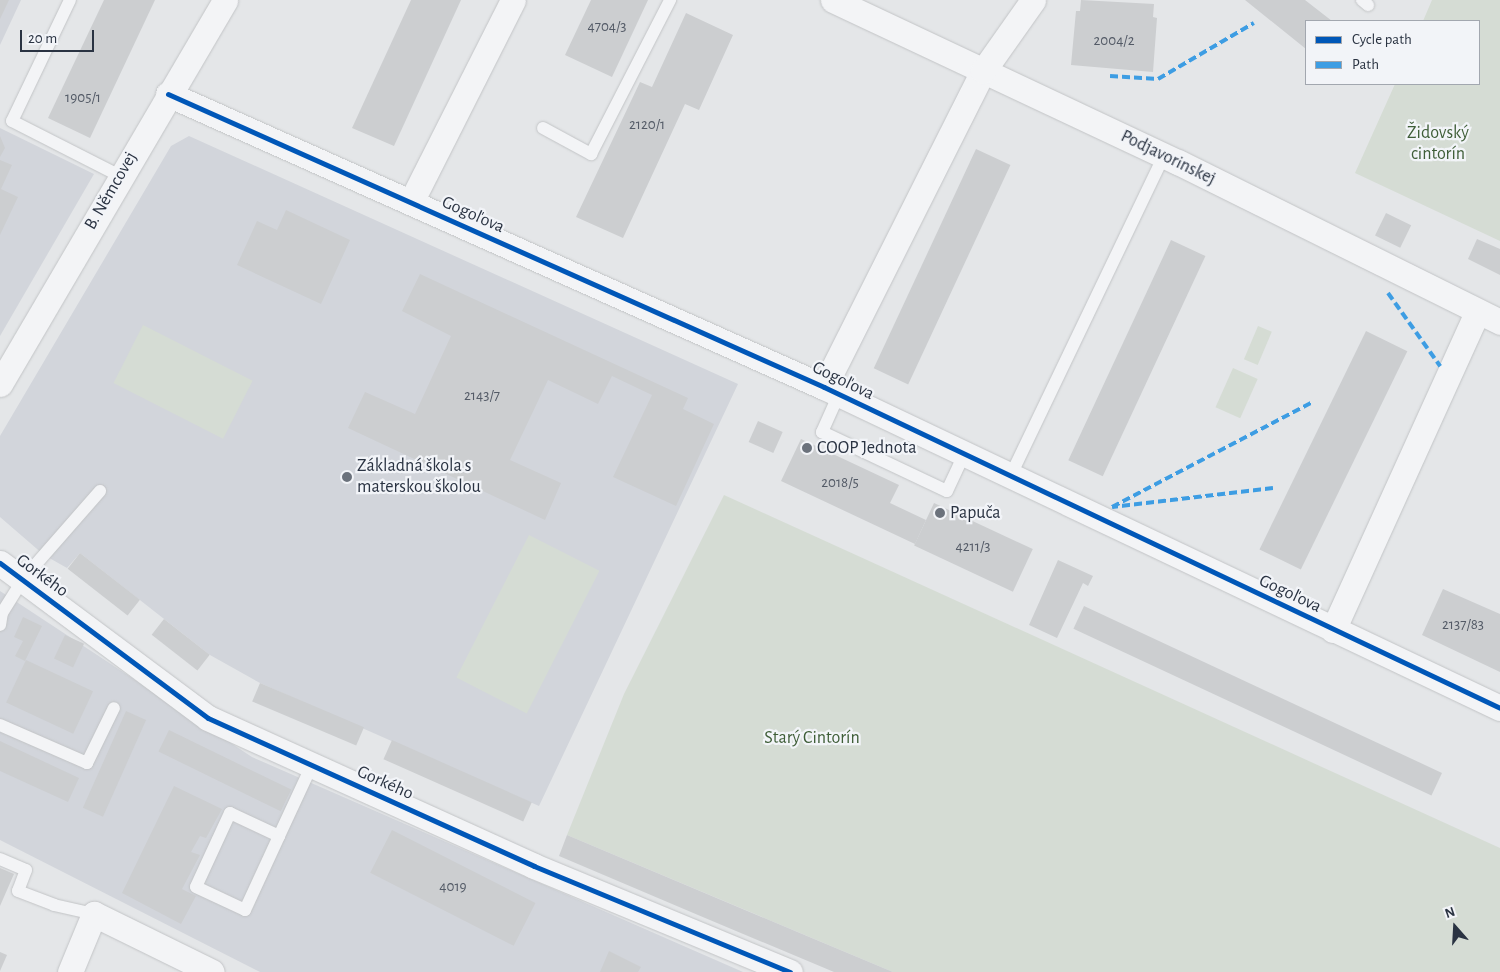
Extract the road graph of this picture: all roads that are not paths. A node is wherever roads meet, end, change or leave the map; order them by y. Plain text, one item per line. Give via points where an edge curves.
1 (70, 0) edge
2 (225, 0) edge
3 (513, 0) edge
4 (670, 0) edge
5 (832, 0) edge
6 (1033, 0) edge
7 (983, 71) junction
8 (168, 94) junction
9 (543, 128) dead end
10 (1164, 155) junction
11 (120, 176) junction
12 (411, 202) junction
13 (1478, 311) junction
14 (1500, 322) edge
15 (0, 384) edge
16 (831, 390) junction
17 (964, 455) junction
18 (1010, 477) junction
19 (100, 492) dead end
20 (0, 563) edge
21 (23, 579) junction
22 (0, 624) edge
23 (1333, 630) junction
24 (114, 708) dead end
25 (1500, 708) edge
26 (0, 725) edge
27 (312, 765) junction
28 (280, 836) junction
29 (0, 859) edge
30 (94, 914) junction
31 (70, 972) edge
32 (212, 972) edge
33 (790, 972) edge

1 - 11 lane via 12,121
2 - 8 street, B. Němcovej
3 - 12 street
4 - 9 lane via 591,154
5 - 7 street, Podjavorinskej
6 - 7 street, Gogoľova
7 - 10 street, Podjavorinskej
7 - 16 street, Gogoľova
8 - 11 street, B. Němcovej
8 - 12 street, Gogoľova
10 - 13 street, Podjavorinskej
10 - 18 lane
11 - 15 street, B. Němcovej
12 - 16 street, Gogoľova
13 - 14 street, Podjavorinskej
13 - 23 street, Gogoľova
16 - 17 street, Gogoľova
16 - 17 lane via 822,432 947,491
17 - 18 street, Gogoľova
18 - 23 street, Gogoľova
19 - 21 lane
20 - 21 street, Gorkého
21 - 22 lane via 2,613
21 - 27 street, Gorkého via 183,703 208,718
23 - 25 street, Gogoľova
24 - 26 lane via 87,763
27 - 28 lane
27 - 33 street, Gorkého via 534,866
28 - 28 lane via 245,910 196,887 230,814
29 - 30 lane via 26,870 18,891 54,905
30 - 31 street
30 - 32 street

